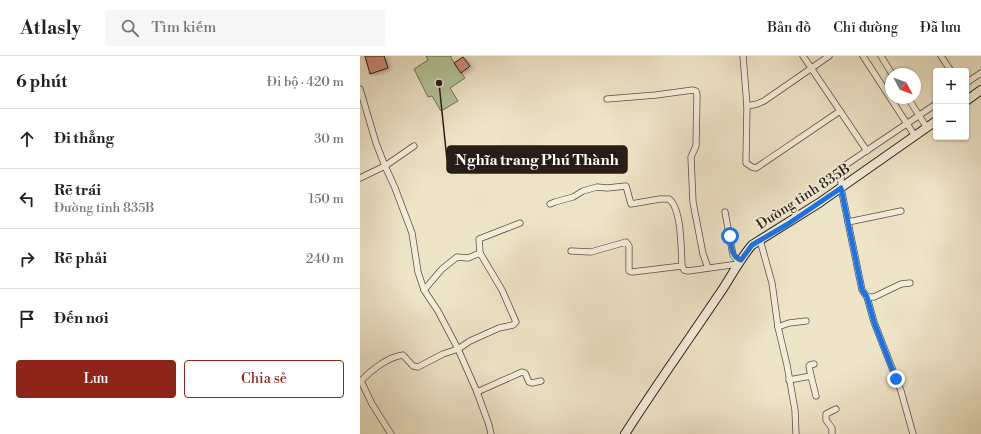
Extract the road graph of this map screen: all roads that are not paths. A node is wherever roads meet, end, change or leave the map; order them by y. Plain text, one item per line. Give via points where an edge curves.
1 (743, 56) edge
2 (803, 56) edge
3 (829, 56) edge
4 (863, 56) edge
5 (881, 56) edge
6 (941, 56) edge
7 (888, 68) edge
8 (949, 68) edge
9 (811, 69) junction
10 (981, 73) edge
11 (969, 81) edge
12 (360, 89) edge
13 (981, 90) edge
14 (969, 97) edge
15 (607, 99) dead end
16 (912, 104) edge
17 (747, 106) junction
18 (933, 106) edge
19 (840, 111) junction
20 (919, 116) junction
21 (933, 123) edge
22 (907, 124) junction
23 (926, 128) junction
24 (915, 136) junction
25 (414, 146) dead end
26 (867, 151) junction
27 (385, 166) junction
28 (360, 178) edge
29 (841, 188) junction
30 (550, 204) dead end
31 (901, 211) dead end
32 (725, 212) dead end
33 (848, 222) junction
34 (520, 223) dead end
35 (760, 240) junction
36 (571, 251) dead end
37 (480, 253) junction
38 (739, 262) junction
39 (682, 266) junction
40 (708, 268) junction
41 (910, 283) dead end
42 (424, 290) junction
43 (867, 297) junction
44 (806, 321) dead end
45 (778, 327) junction
46 (458, 348) junction
47 (814, 364) dead end
48 (812, 376) junction
49 (541, 380) dead end
50 (789, 380) junction
51 (477, 392) junction
52 (816, 396) dead end
53 (836, 409) dead end
54 (391, 434) edge
55 (491, 434) edge
56 (625, 434) edge
57 (796, 434) edge
58 (832, 434) edge
59 (913, 434) edge

1 - 17 street
2 - 9 street
3 - 9 street
4 - 22 street
5 - 7 street
6 - 8 street
9 - 17 street via 764,101
9 - 19 street
10 - 11 street
12 - 27 street
13 - 14 main road
15 - 40 street via 696,91 696,146 691,157 693,202
16 - 20 street
17 - 19 street via 746,163 752,168 756,168
18 - 20 street
19 - 26 street
20 - 22 street
20 - 23 street
21 - 23 main road, Đường tỉnh 835B
22 - 24 street
22 - 26 street
23 - 24 main road, Đường tỉnh 835B
24 - 29 main road, Đường tỉnh 835B
25 - 27 street
26 - 29 street via 840,168
27 - 28 street
27 - 42 street via 412,233 418,272
29 - 33 street
29 - 35 main road, Đường tỉnh 835B
30 - 39 street via 597,187 626,186 631,204 669,199 675,206 679,224
31 - 33 street
32 - 38 street via 733,255
33 - 43 street via 862,290
34 - 37 street via 479,239
35 - 38 main road, Đường tỉnh 835B via 752,245
35 - 45 street via 772,283
36 - 39 street via 592,252 626,242 629,246 629,271
37 - 42 street via 468,258 456,257
37 - 46 street via 502,290 516,322
38 - 40 street
38 - 56 main road, Đường tỉnh 835B
39 - 40 street via 688,271
41 - 43 street via 901,284 874,297
42 - 46 street
43 - 59 street via 901,391
44 - 45 street
45 - 50 street
46 - 51 street
46 - 54 street via 418,367 413,366 403,355 396,356 361,381
47 - 48 street via 809,366
48 - 50 street
48 - 52 street
49 - 51 street via 529,382 526,373 522,372
50 - 57 street
51 - 55 street
53 - 58 street via 826,414

